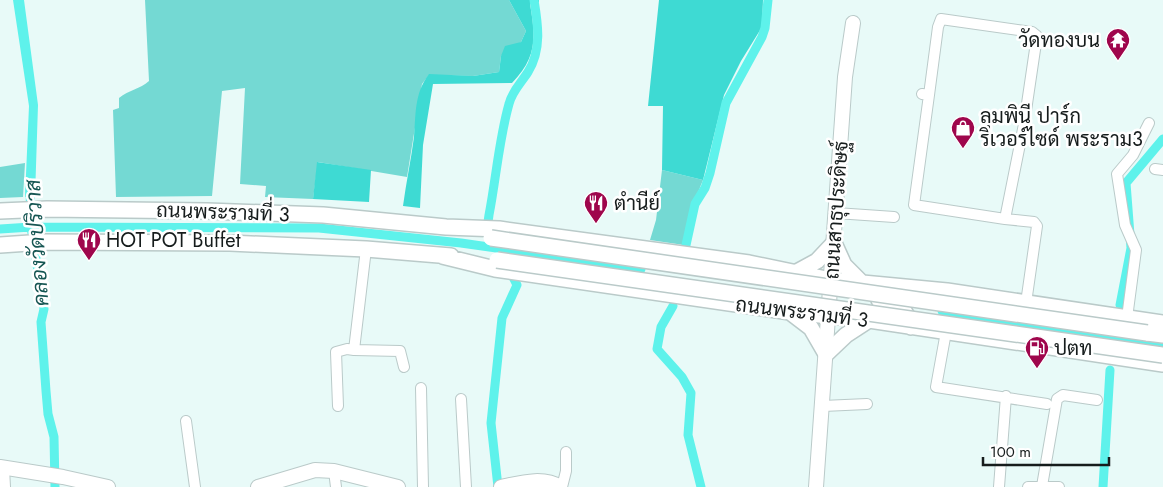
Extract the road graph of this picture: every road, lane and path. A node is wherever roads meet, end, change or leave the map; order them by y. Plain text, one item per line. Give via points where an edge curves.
1 (852, 23) dead end
2 (1150, 123) dead end
3 (0, 211) edge
4 (836, 212) junction
5 (894, 217) dead end
6 (1005, 219) junction
7 (491, 231) junction
8 (834, 243) junction
9 (0, 245) edge
10 (366, 249) junction
11 (726, 260) junction
12 (749, 263) junction
13 (496, 264) junction
14 (795, 273) junction
15 (862, 283) junction
16 (831, 287) junction
17 (947, 291) junction
18 (723, 301) junction
19 (1026, 303) junction
20 (790, 312) junction
21 (829, 315) junction
22 (1128, 318) junction
23 (869, 320) junction
24 (1163, 323) edge
25 (911, 327) junction
26 (944, 332) junction
27 (1163, 335) edge
28 (354, 350) junction
29 (826, 354) junction
30 (1163, 355) edge
31 (1163, 364) edge
32 (404, 367) dead end
33 (421, 388) dead end
34 (1006, 396) junction
35 (461, 398) dead end
36 (1097, 400) dead end
37 (867, 404) dead end
38 (1047, 404) dead end
39 (338, 406) dead end
40 (823, 406) junction
41 (186, 421) dead end
42 (566, 452) dead end
43 (2, 467) edge
44 (334, 471) junction
45 (370, 484) edge
46 (525, 485) edge
47 (504, 486) edge
48 (1042, 486) edge
49 (5, 487) edge
50 (108, 487) edge
51 (195, 487) edge
52 (258, 487) edge
53 (336, 487) edge
54 (398, 487) edge
55 (422, 487) edge
56 (466, 487) edge
57 (561, 487) edge
58 (816, 487) edge
59 (999, 487) edge
60 (1028, 487) edge
61 (1060, 487) edge

1 - 4 street, ถนนสาธุประดิษฐ์
2 - 22 street via 1133,155 1116,174 1124,219 1136,250
3 - 7 main road, ถนนพระรามที่ 3 via 146,209 315,215
4 - 5 street
4 - 8 street, ถนนสาธุประดิษฐ์
6 - 6 street via 914,204 926,95 941,19 1032,32 1037,36
6 - 19 street via 1034,222 1037,226
7 - 11 main road, ถนนพระรามที่ 3
7 - 27 main road, ถนนพระรามที่ 3, bridge
8 - 14 main road via 817,261
8 - 15 main road via 844,265
8 - 16 street, ถนนสาธุประดิษฐ์
9 - 10 main road, ถนนพระรามที่ 3 via 44,242 230,243
10 - 13 main road, ถนนพระรามที่ 3
10 - 28 street
11 - 12 main road, ถนนพระรามที่ 3
11 - 18 main road via 738,276 737,289
12 - 14 main road, ถนนพระรามที่ 3
12 - 16 main road via 758,282 763,285
13 - 18 main road, ถนนพระรามที่ 3 via 532,274
13 - 30 main road, ถนนพระรามที่ 3, bridge
14 - 16 main road, ถนนพระรามที่ 3
15 - 16 main road, ถนนพระรามที่ 3
15 - 17 main road, ถนนพระรามที่ 3
16 - 21 street, ถนนสาธุประดิษฐ์
16 - 25 main road via 896,303 905,311
17 - 19 main road, ถนนพระรามที่ 3
17 - 26 main road via 935,306 933,317
18 - 20 main road, ถนนพระรามที่ 3
19 - 22 main road, ถนนพระรามที่ 3
20 - 21 main road, ถนนพระรามที่ 3
20 - 29 main road via 811,328
21 - 23 main road, ถนนพระรามที่ 3
21 - 29 street, ถนนสาธุประดิษฐ์
22 - 24 main road, ถนนพระรามที่ 3
23 - 25 main road, ถนนพระรามที่ 3
23 - 29 main road
25 - 26 main road, ถนนพระรามที่ 3
26 - 31 main road, ถนนพระรามที่ 3
26 - 34 street via 936,387
28 - 32 street via 400,351
28 - 39 street via 336,352
29 - 40 street, ถนนสาธุประดิษฐ์
33 - 55 street
34 - 38 street
34 - 59 street
35 - 56 street
36 - 48 street via 1063,395 1057,399
37 - 40 street
40 - 58 street, ถนนสาธุประดิษฐ์
41 - 51 street
42 - 57 street via 566,470
43 - 49 street
43 - 50 street
44 - 45 street
44 - 52 street via 302,472
44 - 53 street
45 - 54 street
46 - 47 street
46 - 57 street via 541,481
48 - 60 street
48 - 61 street

